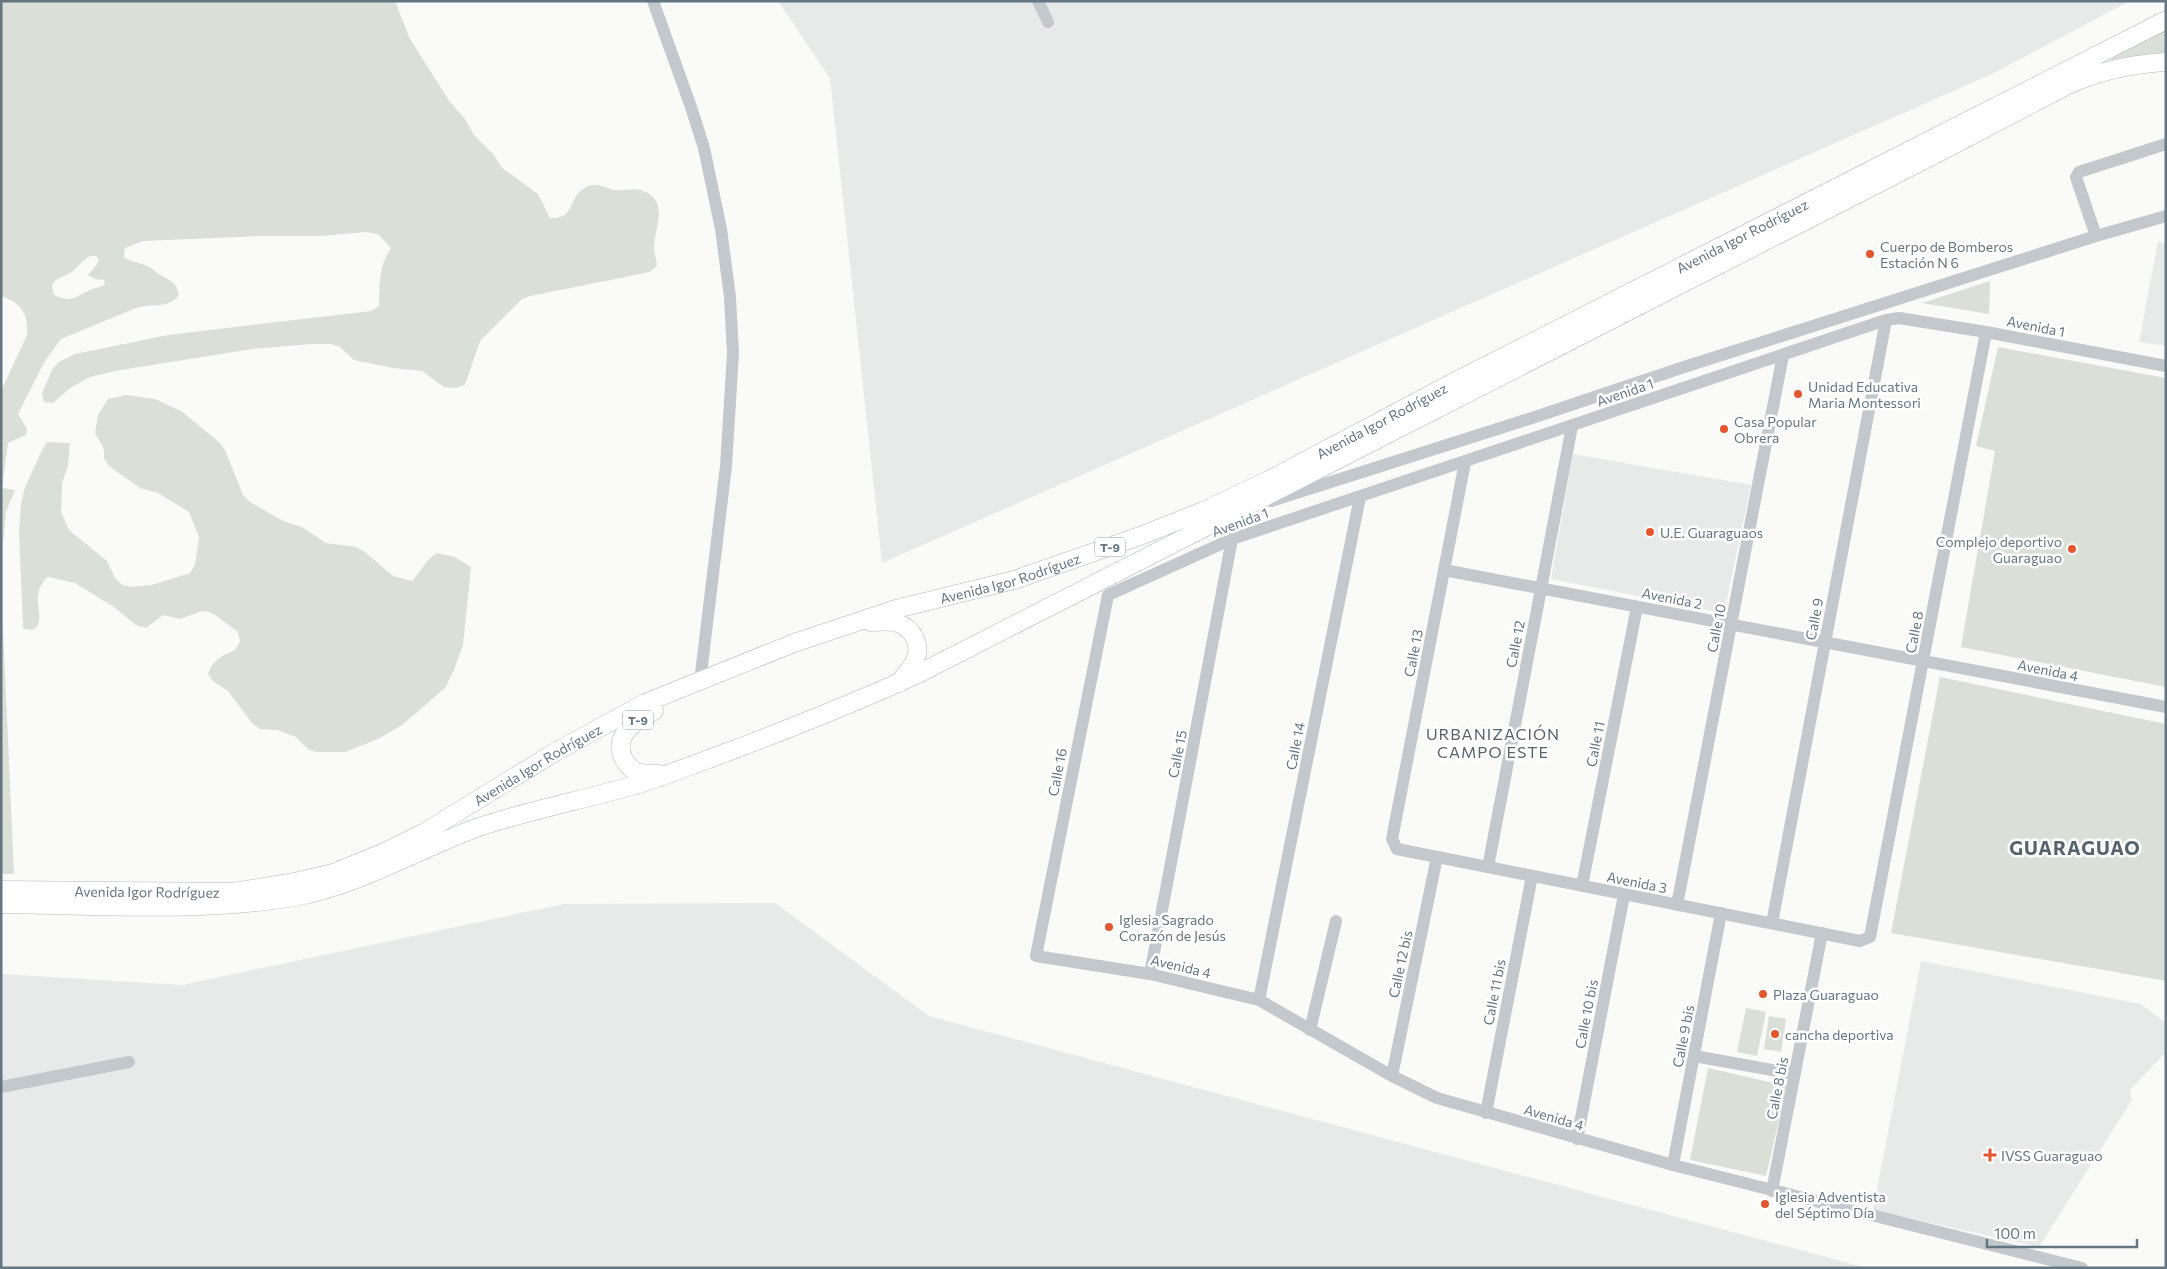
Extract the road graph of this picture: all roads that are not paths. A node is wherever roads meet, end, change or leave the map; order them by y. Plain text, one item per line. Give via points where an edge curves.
1 (653, 1) edge
2 (1038, 1) edge
3 (2166, 20) edge
4 (1048, 22) dead end
5 (2166, 62) edge
6 (2166, 144) edge
7 (2166, 216) edge
8 (2096, 236) junction
9 (1886, 320) junction
10 (1986, 332) junction
11 (1783, 355) junction
12 (2166, 366) edge
13 (1572, 426) junction
14 (1466, 462) junction
15 (1360, 497) junction
16 (1235, 512) junction
17 (1232, 539) junction
18 (1444, 570) junction
19 (1540, 588) junction
20 (1108, 595) joint
21 (1637, 607) junction
22 (855, 623) junction
23 (1732, 625) junction
24 (1825, 643) junction
25 (1924, 662) junction
26 (720, 673) junction
27 (700, 682) junction
28 (898, 683) junction
29 (2166, 708) edge
30 (666, 775) junction
31 (1397, 849) joint
32 (1437, 857) junction
33 (1488, 867) junction
34 (1532, 876) junction
35 (1582, 886) junction
36 (1, 890) edge
37 (1624, 895) junction
38 (1, 904) edge
39 (1677, 905) junction
40 (1721, 913) junction
41 (1336, 921) dead end
42 (1772, 923) junction
43 (1822, 933) junction
44 (1870, 936) joint
45 (1036, 956) joint
46 (1150, 974) junction
47 (1259, 1000) junction
48 (1310, 1030) junction
49 (1694, 1056) junction
50 (129, 1062) dead end
51 (1795, 1074) junction
52 (1392, 1076) junction
53 (1, 1087) edge
54 (1486, 1113) junction
55 (1576, 1139) junction
56 (1674, 1165) junction
57 (1772, 1190) junction
58 (2082, 1268) edge

1 - 27 street via 704,148 721,229 730,298 733,353 726,466
2 - 4 street
3 - 22 highway, Avenida Igor Rodríguez / T-9 via 1454,382 1271,479 1204,510 1014,580 896,609
5 - 16 highway, Avenida Igor Rodríguez / T-9 via 2117,68 2068,84
6 - 8 street via 2079,172 2076,177
7 - 8 street
8 - 16 street
9 - 10 street, Avenida 1 via 1899,318
9 - 11 street, Avenida 1
9 - 24 street, Calle 9
10 - 12 street, Avenida 1
10 - 25 street, Calle 8
11 - 13 street, Avenida 1
11 - 23 street, Calle 10
13 - 14 street, Avenida 1
13 - 19 street, Calle 12
14 - 15 street, Avenida 1
14 - 18 street, Calle 13
15 - 17 street, Avenida 1
15 - 47 street, Calle 14
16 - 28 highway, Avenida Igor Rodríguez / T-9
17 - 20 street, Avenida 1
17 - 46 street, Calle 15
18 - 19 street, Avenida 2
18 - 31 street, Calle 13 via 1392,839
19 - 21 street, Avenida 2
19 - 33 street, Calle 12
20 - 45 street, Calle 16
21 - 23 street, Avenida 2
21 - 35 street, Calle 11
22 - 26 highway, Avenida Igor Rodríguez / T-9
22 - 28 highway, T-9 via 897,623 915,638 918,648 915,659
23 - 24 street, Avenida 2
23 - 39 street, Calle 10
24 - 25 street, Avenida 2
24 - 42 street, Calle 9
25 - 29 street, Avenida 4
25 - 44 street, Calle 8
26 - 27 highway, Avenida Igor Rodríguez / T-9
26 - 30 highway, T-9 via 639,719 626,731 621,750 629,766 636,772
27 - 36 highway, Avenida Igor Rodríguez / T-9 via 645,704 557,751 431,828 333,873 233,892
28 - 30 highway, Avenida Igor Rodríguez / T-9
30 - 38 highway, Avenida Igor Rodríguez / T-9 via 477,828 359,878 296,896 248,903 178,907
31 - 32 street, Avenida 3
32 - 33 street, Avenida 3
32 - 52 street, Calle 12 bis
33 - 34 street, Avenida 3
34 - 35 street, Avenida 3
34 - 54 street, Calle 11 bis
35 - 37 street, Avenida 3
37 - 39 street, Avenida 3
37 - 55 street, Calle 10 bis
39 - 40 street, Avenida 3
40 - 42 street, Avenida 3
40 - 49 street, Calle 9 bis
41 - 48 street
42 - 43 street, Avenida 3
43 - 44 street, Avenida 3 via 1860,941
43 - 51 street, Calle 8 bis
45 - 46 street, Avenida 4
46 - 47 street, Avenida 4
47 - 48 street, Avenida 4
48 - 52 street, Avenida 4
49 - 51 street
49 - 56 street, Calle 9 bis
50 - 53 street
51 - 57 street, Calle 8 bis
52 - 54 street, Avenida 4 via 1437,1098
54 - 55 street, Avenida 4
55 - 56 street, Avenida 4
56 - 57 street, Avenida 4
57 - 58 street, Avenida 4

